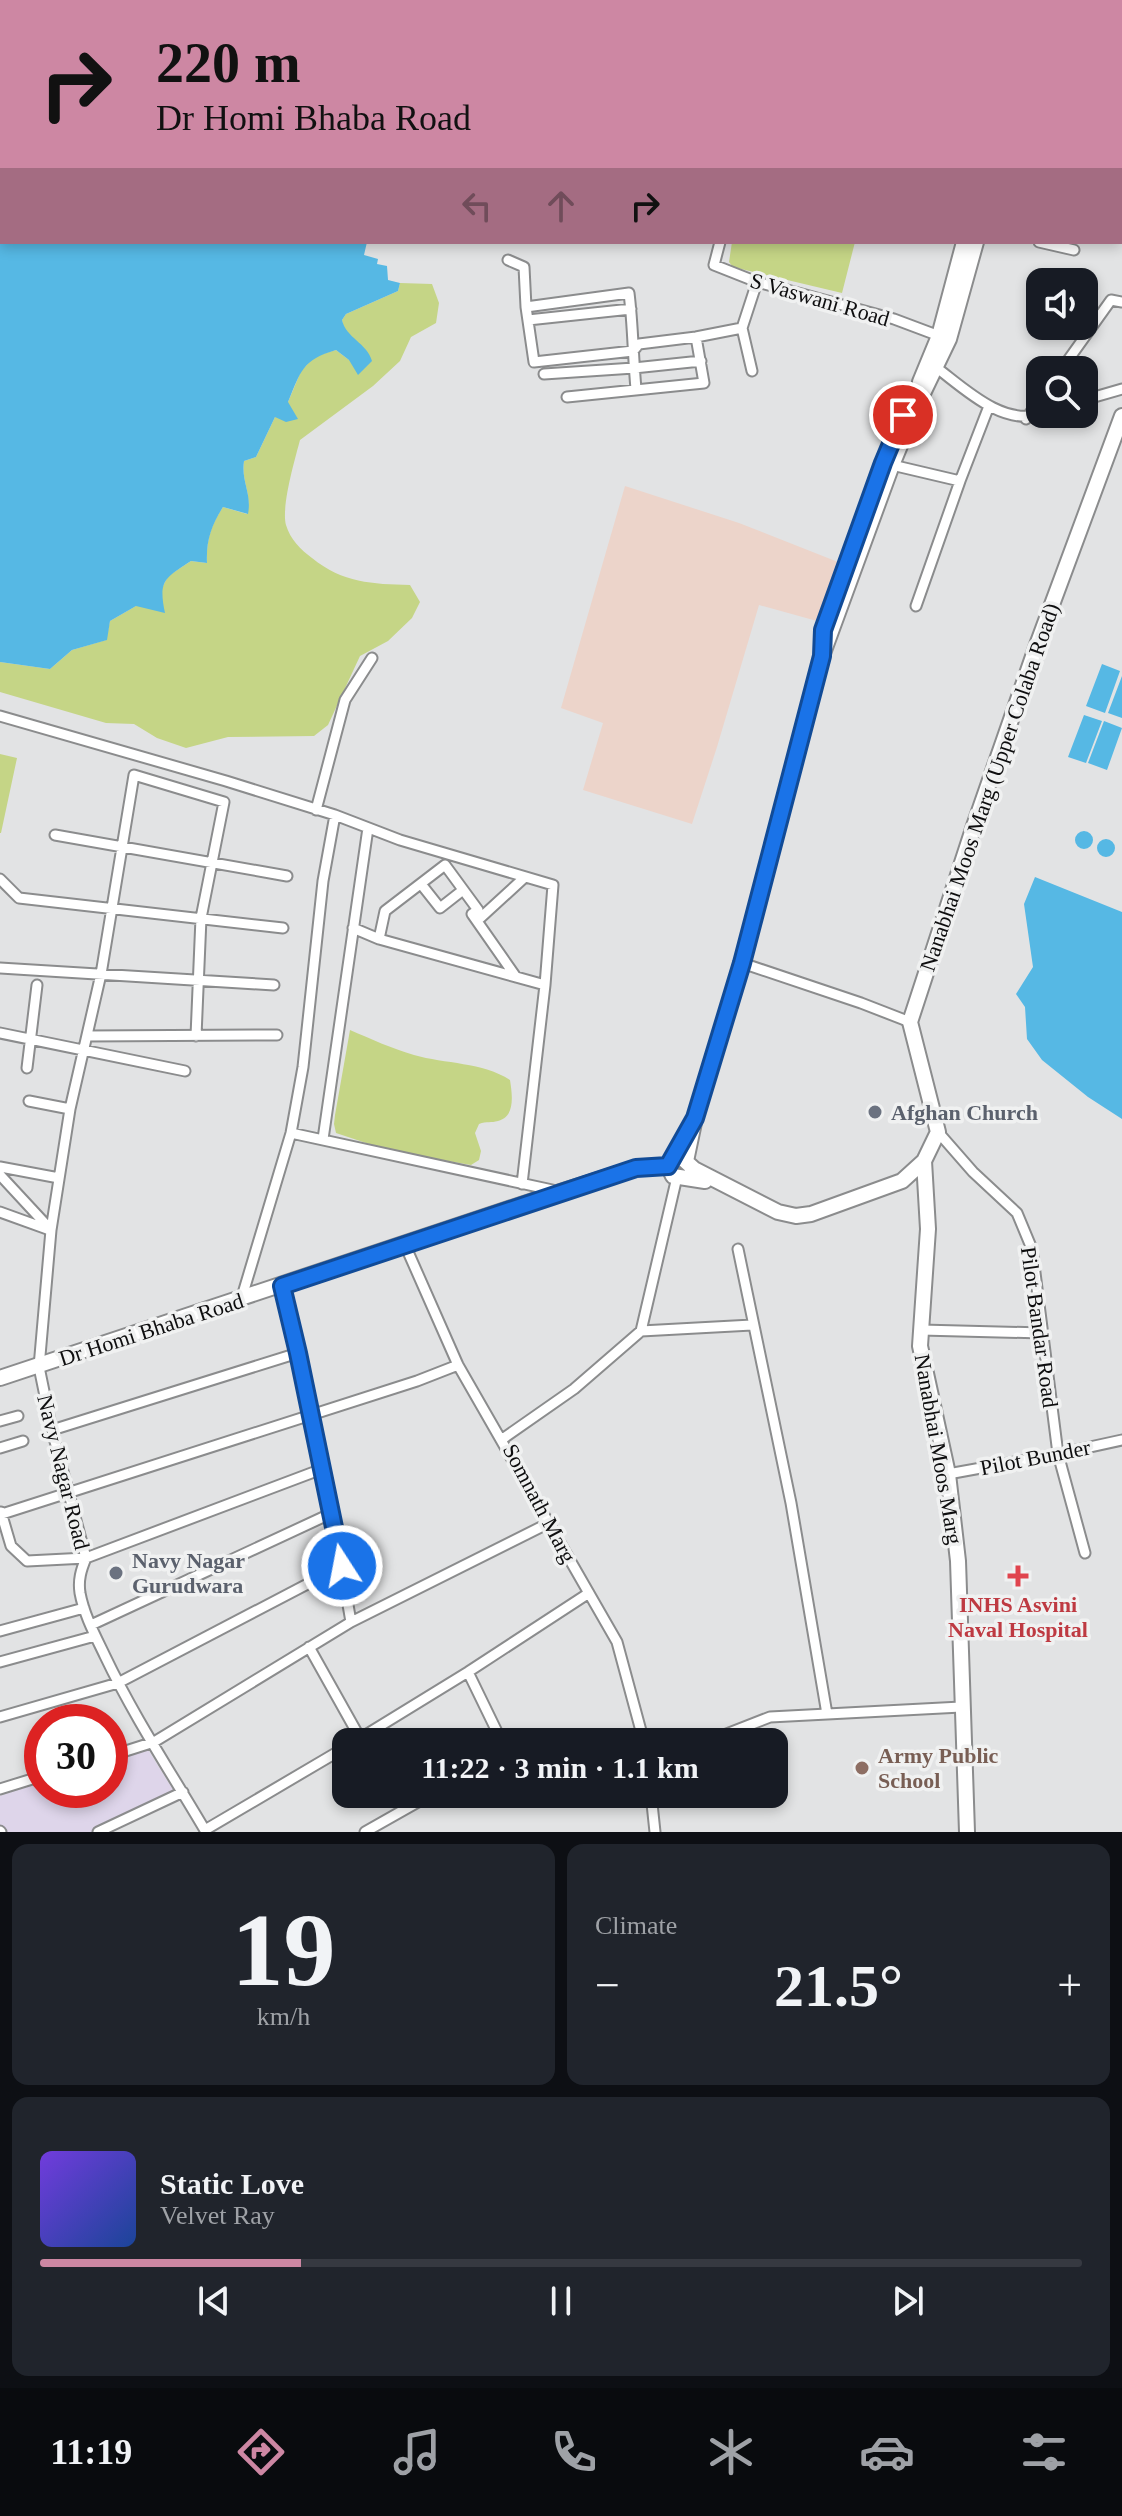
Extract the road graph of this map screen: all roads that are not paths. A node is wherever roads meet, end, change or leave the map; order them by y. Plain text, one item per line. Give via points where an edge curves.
1 (719, 244) edge
2 (964, 244) edge
3 (975, 244) edge
4 (1048, 244) edge
5 (1074, 250) dead end
6 (508, 260) dead end
7 (757, 282) junction
8 (1122, 302) edge
9 (526, 307) junction
10 (631, 309) junction
11 (528, 320) junction
12 (742, 328) junction
13 (696, 337) junction
14 (944, 337) junction
15 (633, 351) junction
16 (1071, 356) edge
17 (701, 361) junction
18 (634, 368) junction
19 (937, 368) junction
20 (752, 371) dead end
21 (544, 374) dead end
22 (636, 389) junction
23 (1122, 389) edge
24 (1098, 396) edge
25 (567, 397) dead end
26 (989, 406) junction
27 (1122, 416) edge
28 (1026, 419) edge
29 (892, 465) junction
30 (960, 481) junction
31 (916, 606) dead end
32 (822, 656) junction
33 (372, 658) dead end
34 (0, 716) edge
35 (316, 810) junction
36 (335, 815) junction
37 (368, 828) junction
38 (55, 835) dead end
39 (121, 846) junction
40 (213, 862) junction
41 (287, 876) dead end
42 (525, 877) junction
43 (0, 879) edge
44 (421, 884) junction
45 (463, 890) junction
46 (111, 909) junction
47 (201, 918) junction
48 (477, 921) junction
49 (283, 928) dead end
50 (353, 928) junction
51 (379, 939) junction
52 (742, 963) junction
53 (0, 968) edge
54 (101, 974) junction
55 (516, 977) junction
56 (198, 980) junction
57 (37, 985) dead end
58 (274, 985) dead end
59 (545, 985) junction
60 (910, 1022) junction
61 (0, 1033) edge
62 (277, 1035) dead end
63 (87, 1036) junction
64 (196, 1036) junction
65 (31, 1038) junction
66 (85, 1049) junction
67 (27, 1068) dead end
68 (185, 1071) dead end
69 (29, 1101) dead end
70 (70, 1109) junction
71 (938, 1132) junction
72 (291, 1133) junction
73 (323, 1139) junction
74 (924, 1161) junction
75 (0, 1167) edge
76 (678, 1168) junction
77 (0, 1175) edge
78 (59, 1178) junction
79 (522, 1184) junction
80 (560, 1192) junction
81 (0, 1212) edge
82 (51, 1230) junction
83 (405, 1245) junction
84 (738, 1249) dead end
85 (282, 1286) junction
86 (241, 1300) junction
87 (752, 1325) junction
88 (921, 1330) junction
89 (641, 1331) junction
90 (1042, 1333) junction
91 (298, 1353) junction
92 (458, 1365) junction
93 (39, 1367) junction
94 (0, 1378) edge
95 (310, 1415) junction
96 (18, 1416) dead end
97 (0, 1421) edge
98 (52, 1430) junction
99 (501, 1440) junction
100 (1122, 1440) edge
101 (23, 1441) dead end
102 (0, 1448) edge
103 (1058, 1454) junction
104 (322, 1469) junction
105 (948, 1474) junction
106 (69, 1493) junction
107 (1, 1511) edge
108 (332, 1513) junction
109 (549, 1523) junction
110 (1085, 1553) dead end
111 (86, 1558) junction
112 (342, 1566) junction
113 (589, 1593) junction
114 (84, 1608) junction
115 (351, 1622) junction
116 (91, 1625) junction
117 (0, 1631) edge
118 (95, 1636) junction
119 (309, 1647) junction
120 (0, 1662) edge
121 (468, 1672) junction
122 (118, 1683) junction
123 (961, 1707) junction
124 (827, 1714) junction
125 (0, 1717) edge
126 (351, 1728) edge
127 (377, 1728) edge
128 (495, 1728) edge
129 (640, 1728) edge
130 (742, 1728) edge
131 (154, 1742) junction
132 (128, 1750) edge
133 (332, 1755) edge
134 (24, 1782) edge
135 (0, 1789) edge
136 (183, 1792) junction
137 (407, 1808) edge
138 (652, 1808) edge
139 (206, 1831) edge
140 (98, 1832) edge
141 (365, 1832) edge
142 (655, 1832) edge
143 (967, 1832) edge

1 - 7 street, S Vaswani Road via 714,265
2 - 14 main road
3 - 14 main road
4 - 5 street
6 - 9 street via 524,267
7 - 12 street
7 - 14 street, S Vaswani Road
8 - 16 street via 1111,300
9 - 10 street via 629,293
9 - 11 street
10 - 11 street
10 - 15 street
11 - 15 street via 534,362
12 - 13 street
12 - 20 street
13 - 15 street via 639,344
13 - 17 street
14 - 19 main road
14 - 32 main road via 883,463 823,630
15 - 18 street
17 - 18 street
17 - 22 street via 704,383
18 - 21 street
18 - 22 street
19 - 26 street
19 - 29 main road
22 - 25 street
23 - 24 street
26 - 28 street
26 - 30 street
27 - 60 main road, Nanabhai Moos Marg (Upper Colaba Road) via 1026,674
29 - 30 street
29 - 32 main road
30 - 31 street
32 - 52 main road
33 - 35 street via 345,700
34 - 35 street
35 - 36 street
36 - 37 street
36 - 72 street
37 - 42 street
37 - 50 street
38 - 39 street
39 - 40 street
39 - 40 street, Navy Nagar Road via 134,775 224,802
39 - 46 street, Navy Nagar Road
40 - 41 street
40 - 47 street
42 - 48 street
42 - 59 street via 553,885
43 - 46 street via 19,898
44 - 45 street via 440,908
44 - 45 street via 445,865
44 - 51 street via 385,911
45 - 48 street via 478,910 472,914
46 - 47 street
46 - 54 street, Navy Nagar Road
47 - 49 street
47 - 56 street
48 - 55 street
50 - 51 street
50 - 73 street
51 - 55 street
52 - 60 street
52 - 76 main road
53 - 54 street
54 - 56 street
54 - 63 street, Navy Nagar Road
55 - 59 street
56 - 58 street
56 - 64 street
57 - 65 street
59 - 79 street
60 - 71 main road
61 - 65 street
62 - 64 street
63 - 64 street
63 - 66 street, Navy Nagar Road
65 - 66 street
65 - 67 street
66 - 68 street
66 - 70 street, Navy Nagar Road
69 - 70 street
70 - 78 street, Navy Nagar Road
71 - 74 main road
71 - 90 street, Pilot Bandar Road via 1017,1213 1032,1249
72 - 73 street
72 - 86 street
73 - 79 street
74 - 76 main road, Dr Homi Bhaba Road via 902,1181 796,1216
74 - 88 main road, Nanabhai Moos Marg via 928,1229
75 - 78 street
76 - 80 main road, Dr Homi Bhaba Road via 636,1168
76 - 89 street
77 - 82 street
78 - 82 street, Navy Nagar Road
79 - 80 street
80 - 83 main road, Dr Homi Bhaba Road
81 - 82 street
82 - 93 street, Navy Nagar Road
83 - 85 main road, Dr Homi Bhaba Road
83 - 92 street
84 - 87 street
85 - 86 main road, Dr Homi Bhaba Road
85 - 91 street
86 - 93 main road, Dr Homi Bhaba Road
87 - 89 street
87 - 124 street via 791,1503
88 - 90 street
88 - 105 main road, Nanabhai Moos Marg
89 - 99 street, Somnath Marg via 574,1389
90 - 103 street, Pilot Bandar Road
91 - 95 street
91 - 98 street
92 - 95 street
92 - 99 street
93 - 94 main road, Dr Homi Bhaba Road
93 - 98 street, Navy Nagar Road
95 - 104 street
95 - 106 street
96 - 97 street
98 - 106 street, Navy Nagar Road
99 - 109 street, Somnath Marg
100 - 103 street, Pilot Bunder
101 - 102 street
103 - 105 street, Pilot Bunder
103 - 110 street, Pilot Bandar Road
104 - 108 street
104 - 111 street
105 - 123 main road, Nanabhai Moos Marg via 958,1561
106 - 107 street
106 - 111 street, Navy Nagar Road
107 - 111 street via 11,1546 27,1561
108 - 112 street
108 - 116 street
109 - 113 street, Somnath Marg
109 - 115 street
111 - 114 street, Navy Nagar Road via 80,1575
112 - 115 street
112 - 122 street
113 - 121 street
113 - 129 street, Somnath Marg via 617,1642
114 - 116 street, Navy Nagar Road
114 - 117 street
115 - 119 street
116 - 118 street, Navy Nagar Road
118 - 120 street
118 - 122 street, Navy Nagar Road
119 - 126 street
119 - 131 street
121 - 127 street
121 - 128 street
122 - 125 street
122 - 131 street, Navy Nagar Road
123 - 124 street
123 - 143 main road, Nanabhai Moos Marg
124 - 130 street via 770,1717
131 - 132 street
131 - 136 street, Navy Nagar Road
133 - 139 street
134 - 135 street
136 - 139 street, Navy Nagar Road
136 - 140 street
137 - 141 street
138 - 142 street

